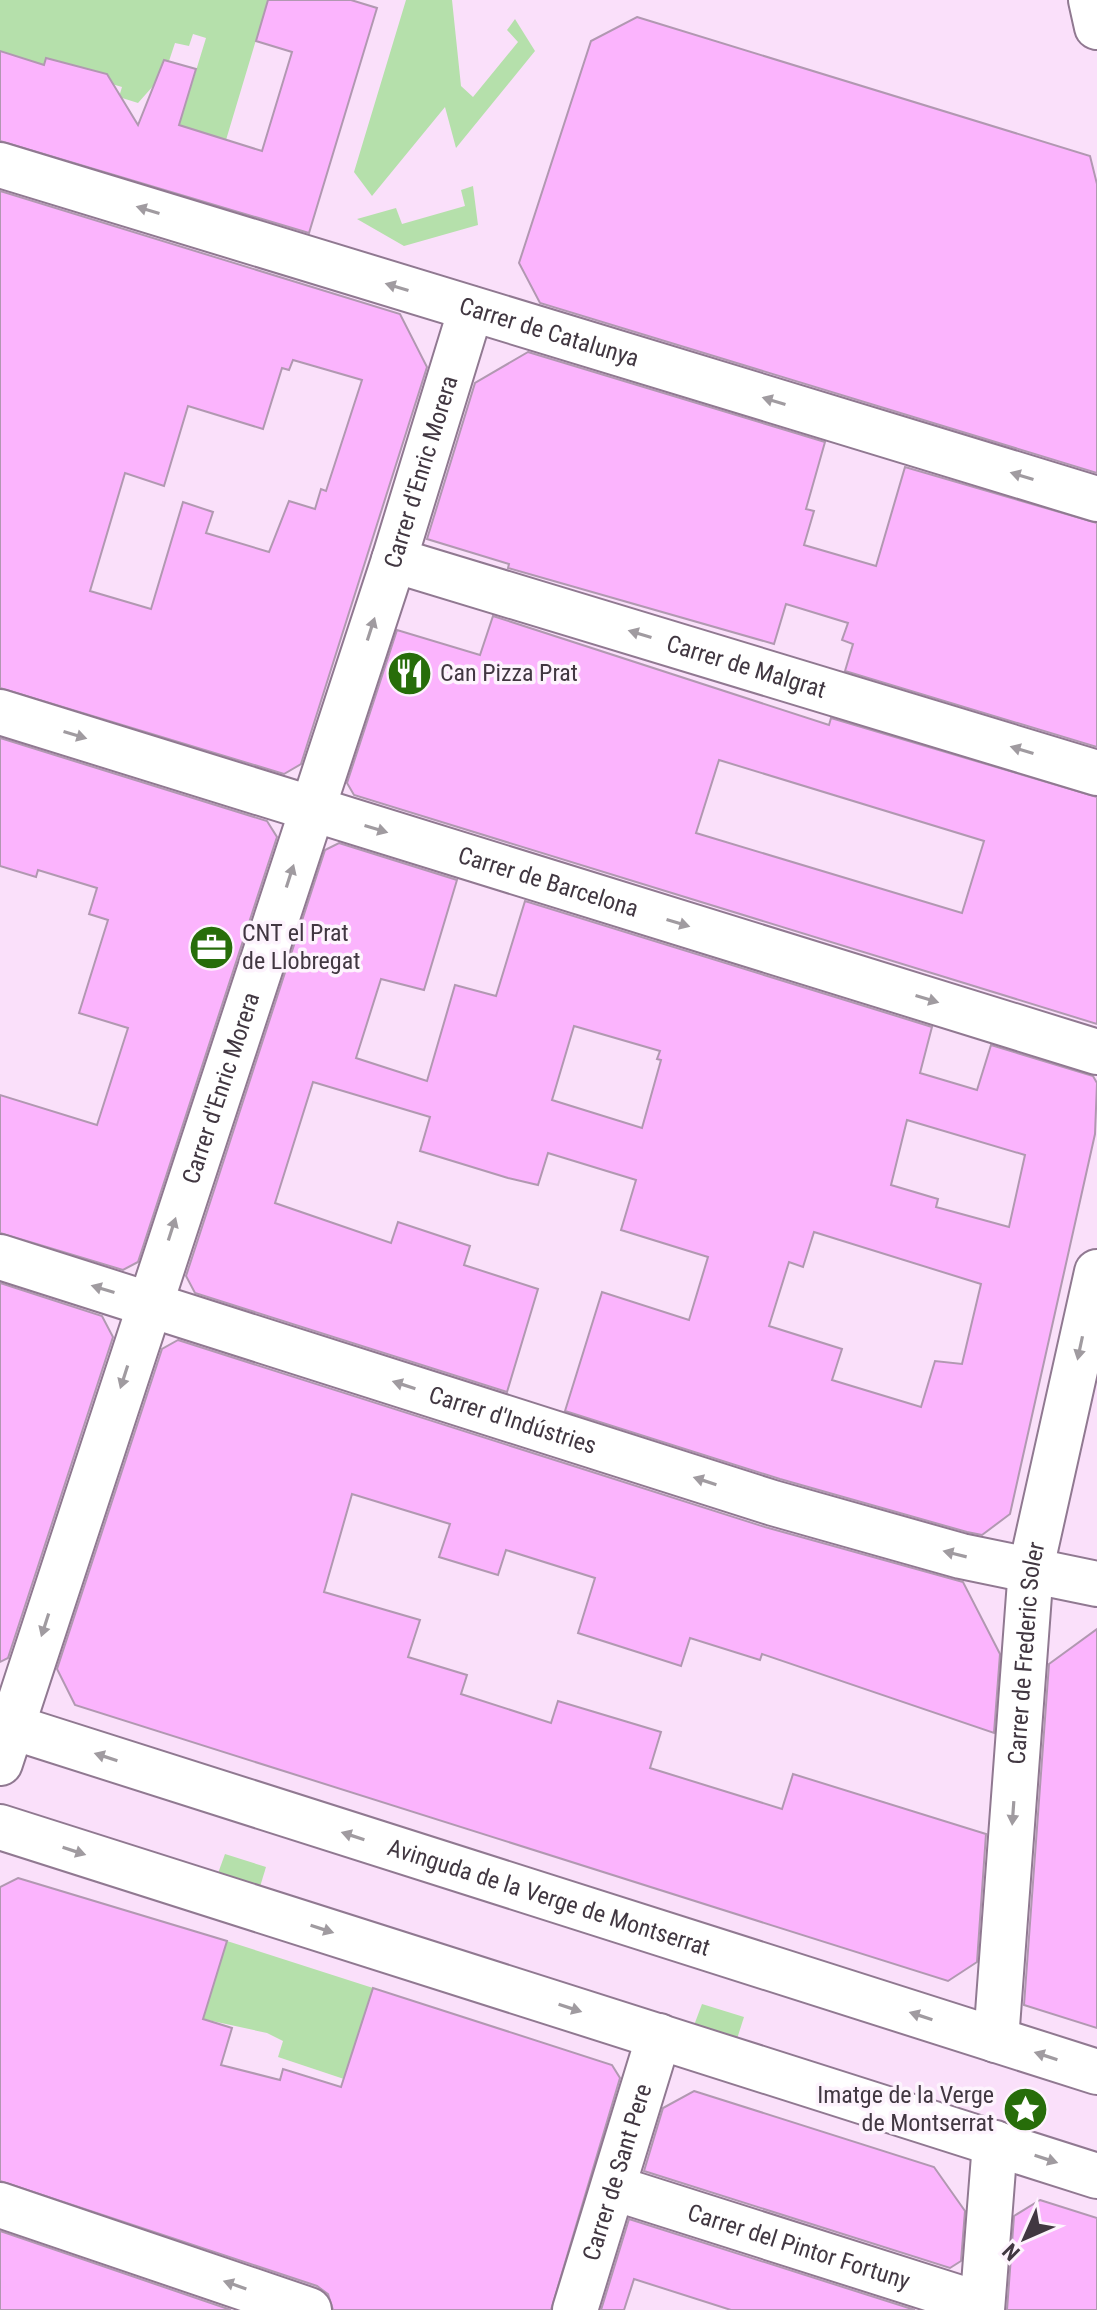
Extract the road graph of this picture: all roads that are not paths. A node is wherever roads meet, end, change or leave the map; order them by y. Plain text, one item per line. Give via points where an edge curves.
1 (1091, 0) edge
2 (1097, 27) edge
3 (0, 165) edge
4 (471, 309) junction
5 (1097, 499) edge
6 (394, 560) junction
7 (0, 712) edge
8 (1097, 773) edge
9 (312, 809) junction
10 (1097, 1052) edge
11 (0, 1257) edge
12 (1097, 1272) edge
13 (148, 1303) junction
14 (1031, 1568) junction
15 (1097, 1584) edge
16 (4, 1738) edge
17 (0, 1827) edge
18 (659, 2036) junction
19 (996, 2040) junction
20 (1097, 2072) edge
21 (995, 2143) junction
22 (1097, 2176) edge
23 (614, 2188) junction
24 (0, 2205) edge
25 (982, 2308) edge
26 (309, 2310) edge
27 (575, 2310) edge

1 - 2 street
4 -> 3 street, Carrer de Catalunya
5 -> 4 street, Carrer de Catalunya
4 - 6 street, Carrer d'Enric Morera
8 -> 6 street, Carrer de Malgrat
9 -> 6 street, Carrer d'Enric Morera
7 -> 9 street, Carrer de Barcelona
9 -> 10 street, Carrer de Barcelona
13 -> 9 street, Carrer d'Enric Morera
13 -> 11 street, Carrer d'Indústries
12 -> 14 street, Carrer de Frederic Soler
14 -> 13 street, Carrer d'Indústries via 961,1556 773,1503
13 -> 16 street, Carrer d'Enric Morera
14 - 15 street, Carrer d'Indústries
14 -> 19 street, Carrer de Frederic Soler
19 -> 16 street, Avinguda de la Verge de Montserrat
17 -> 18 street
18 - 21 street
18 - 23 street, Carrer de Sant Pere
20 -> 19 street, Avinguda de la Verge de Montserrat
21 -> 22 street
21 - 25 street
23 - 25 street, Carrer del Pintor Fortuny
23 - 27 street, Carrer de Sant Pere
26 -> 24 street

